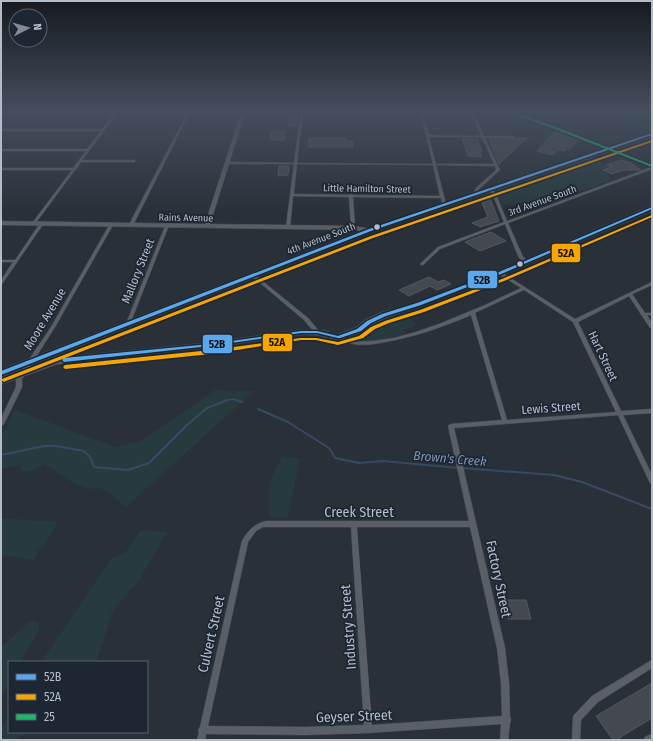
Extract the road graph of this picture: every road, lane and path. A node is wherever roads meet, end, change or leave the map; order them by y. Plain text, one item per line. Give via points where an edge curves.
1 (93, 145) edge
2 (173, 145) edge
3 (233, 145) edge
4 (298, 145) edge
5 (430, 145) edge
6 (487, 145) edge
7 (597, 145) edge
8 (622, 145) edge
9 (609, 149) junction
10 (1, 150) edge
11 (89, 150) junction
12 (80, 161) junction
13 (134, 162) dead end
14 (227, 163) junction
15 (296, 164) junction
16 (435, 164) junction
17 (496, 165) junction
18 (652, 167) edge
19 (1, 169) edge
20 (75, 169) junction
21 (489, 190) junction
22 (476, 194) junction
23 (292, 195) junction
24 (352, 195) junction
25 (442, 197) junction
26 (444, 204) junction
27 (652, 208) edge
28 (1, 222) edge
29 (506, 222) junction
30 (34, 223) junction
31 (42, 223) junction
32 (111, 225) junction
33 (131, 225) junction
34 (167, 225) junction
35 (207, 226) junction
36 (288, 227) junction
37 (353, 228) junction
38 (370, 230) junction
39 (1, 261) edge
40 (16, 261) junction
41 (526, 262) junction
42 (422, 264) dead end
43 (500, 273) junction
44 (254, 276) junction
45 (1, 283) edge
46 (652, 283) edge
47 (523, 289) junction
48 (629, 294) junction
49 (472, 312) junction
50 (644, 314) junction
51 (652, 314) edge
52 (575, 321) junction
53 (128, 324) junction
54 (652, 327) edge
55 (319, 332) joint
56 (336, 336) joint
57 (84, 342) junction
58 (87, 357) junction
59 (32, 362) junction
60 (25, 371) junction
61 (1, 373) edge
62 (1, 381) edge
63 (652, 411) edge
64 (620, 414) junction
65 (505, 422) junction
66 (1, 424) edge
67 (452, 426) joint
68 (652, 480) edge
69 (354, 524) junction
70 (473, 524) junction
71 (249, 534) joint
72 (652, 664) edge
73 (507, 720) junction
74 (368, 729) junction
75 (202, 730) junction
76 (652, 738) edge
77 (201, 740) edge
78 (504, 740) edge
79 (576, 740) edge
80 (648, 740) edge

1 - 11 street
2 - 33 street
3 - 14 street
4 - 15 street
5 - 16 street
6 - 17 street
7 - 9 street
8 - 9 main road, 4th Avenue South
9 - 18 street
9 - 21 main road, 4th Avenue South
10 - 11 street
11 - 12 street
12 - 13 street
12 - 20 street
14 - 15 street
14 - 35 street
15 - 16 street
15 - 23 street
16 - 17 street
16 - 25 street
17 - 22 street via 497,171
18 - 29 street, 3rd Avenue South
19 - 20 street
20 - 30 street
21 - 22 main road, 4th Avenue South
21 - 29 street via 493,192
22 - 26 main road, 4th Avenue South
23 - 24 street, Little Hamilton Street
23 - 36 street
24 - 25 street, Little Hamilton Street
24 - 37 street
25 - 26 street
26 - 38 main road, 4th Avenue South
27 - 41 main road
28 - 30 street, Rains Avenue
29 - 41 street via 521,258
29 - 42 street, 3rd Avenue South via 439,248
30 - 31 street, Rains Avenue
31 - 32 street, Rains Avenue
31 - 40 street
32 - 33 street, Rains Avenue
32 - 59 street, Moore Avenue
33 - 34 street, Rains Avenue
34 - 35 street, Rains Avenue
34 - 53 street, Mallory Street
35 - 36 street, Rains Avenue
36 - 37 street, Rains Avenue
37 - 38 street, Rains Avenue
38 - 44 main road, 4th Avenue South
39 - 40 street
40 - 45 street
41 - 43 main road
43 - 47 street, Hart Street
43 - 56 main road via 384,315 359,330
44 - 53 main road, 4th Avenue South
44 - 55 street
46 - 48 street
47 - 49 street
47 - 52 street, Hart Street
48 - 50 street
48 - 52 street
49 - 56 street via 420,332 384,341 354,343
49 - 65 street
50 - 51 street
50 - 54 street
52 - 64 street, Hart Street
53 - 57 main road, 4th Avenue South
55 - 58 main road
57 - 58 main road via 76,351 79,355
57 - 59 main road, 4th Avenue South
58 - 60 main road via 55,362
59 - 60 street, Moore Avenue
59 - 61 main road, 4th Avenue South
60 - 62 main road
60 - 66 street, Moore Avenue via 19,379 19,387
63 - 64 street, Lewis Street
64 - 65 street, Lewis Street
64 - 68 street, Hart Street
65 - 67 street, Lewis Street
67 - 70 street, Factory Street
69 - 70 street, Creek Street
69 - 71 street, Creek Street via 264,524 254,528
69 - 74 street, Industry Street
70 - 73 street, Factory Street via 501,648 506,682
71 - 75 street, Culvert Street via 245,541
72 - 79 street via 595,699 577,718
73 - 74 street, Geyser Street
73 - 78 street, Factory Street
74 - 75 street, Geyser Street
75 - 77 street, Culvert Street
76 - 80 street

